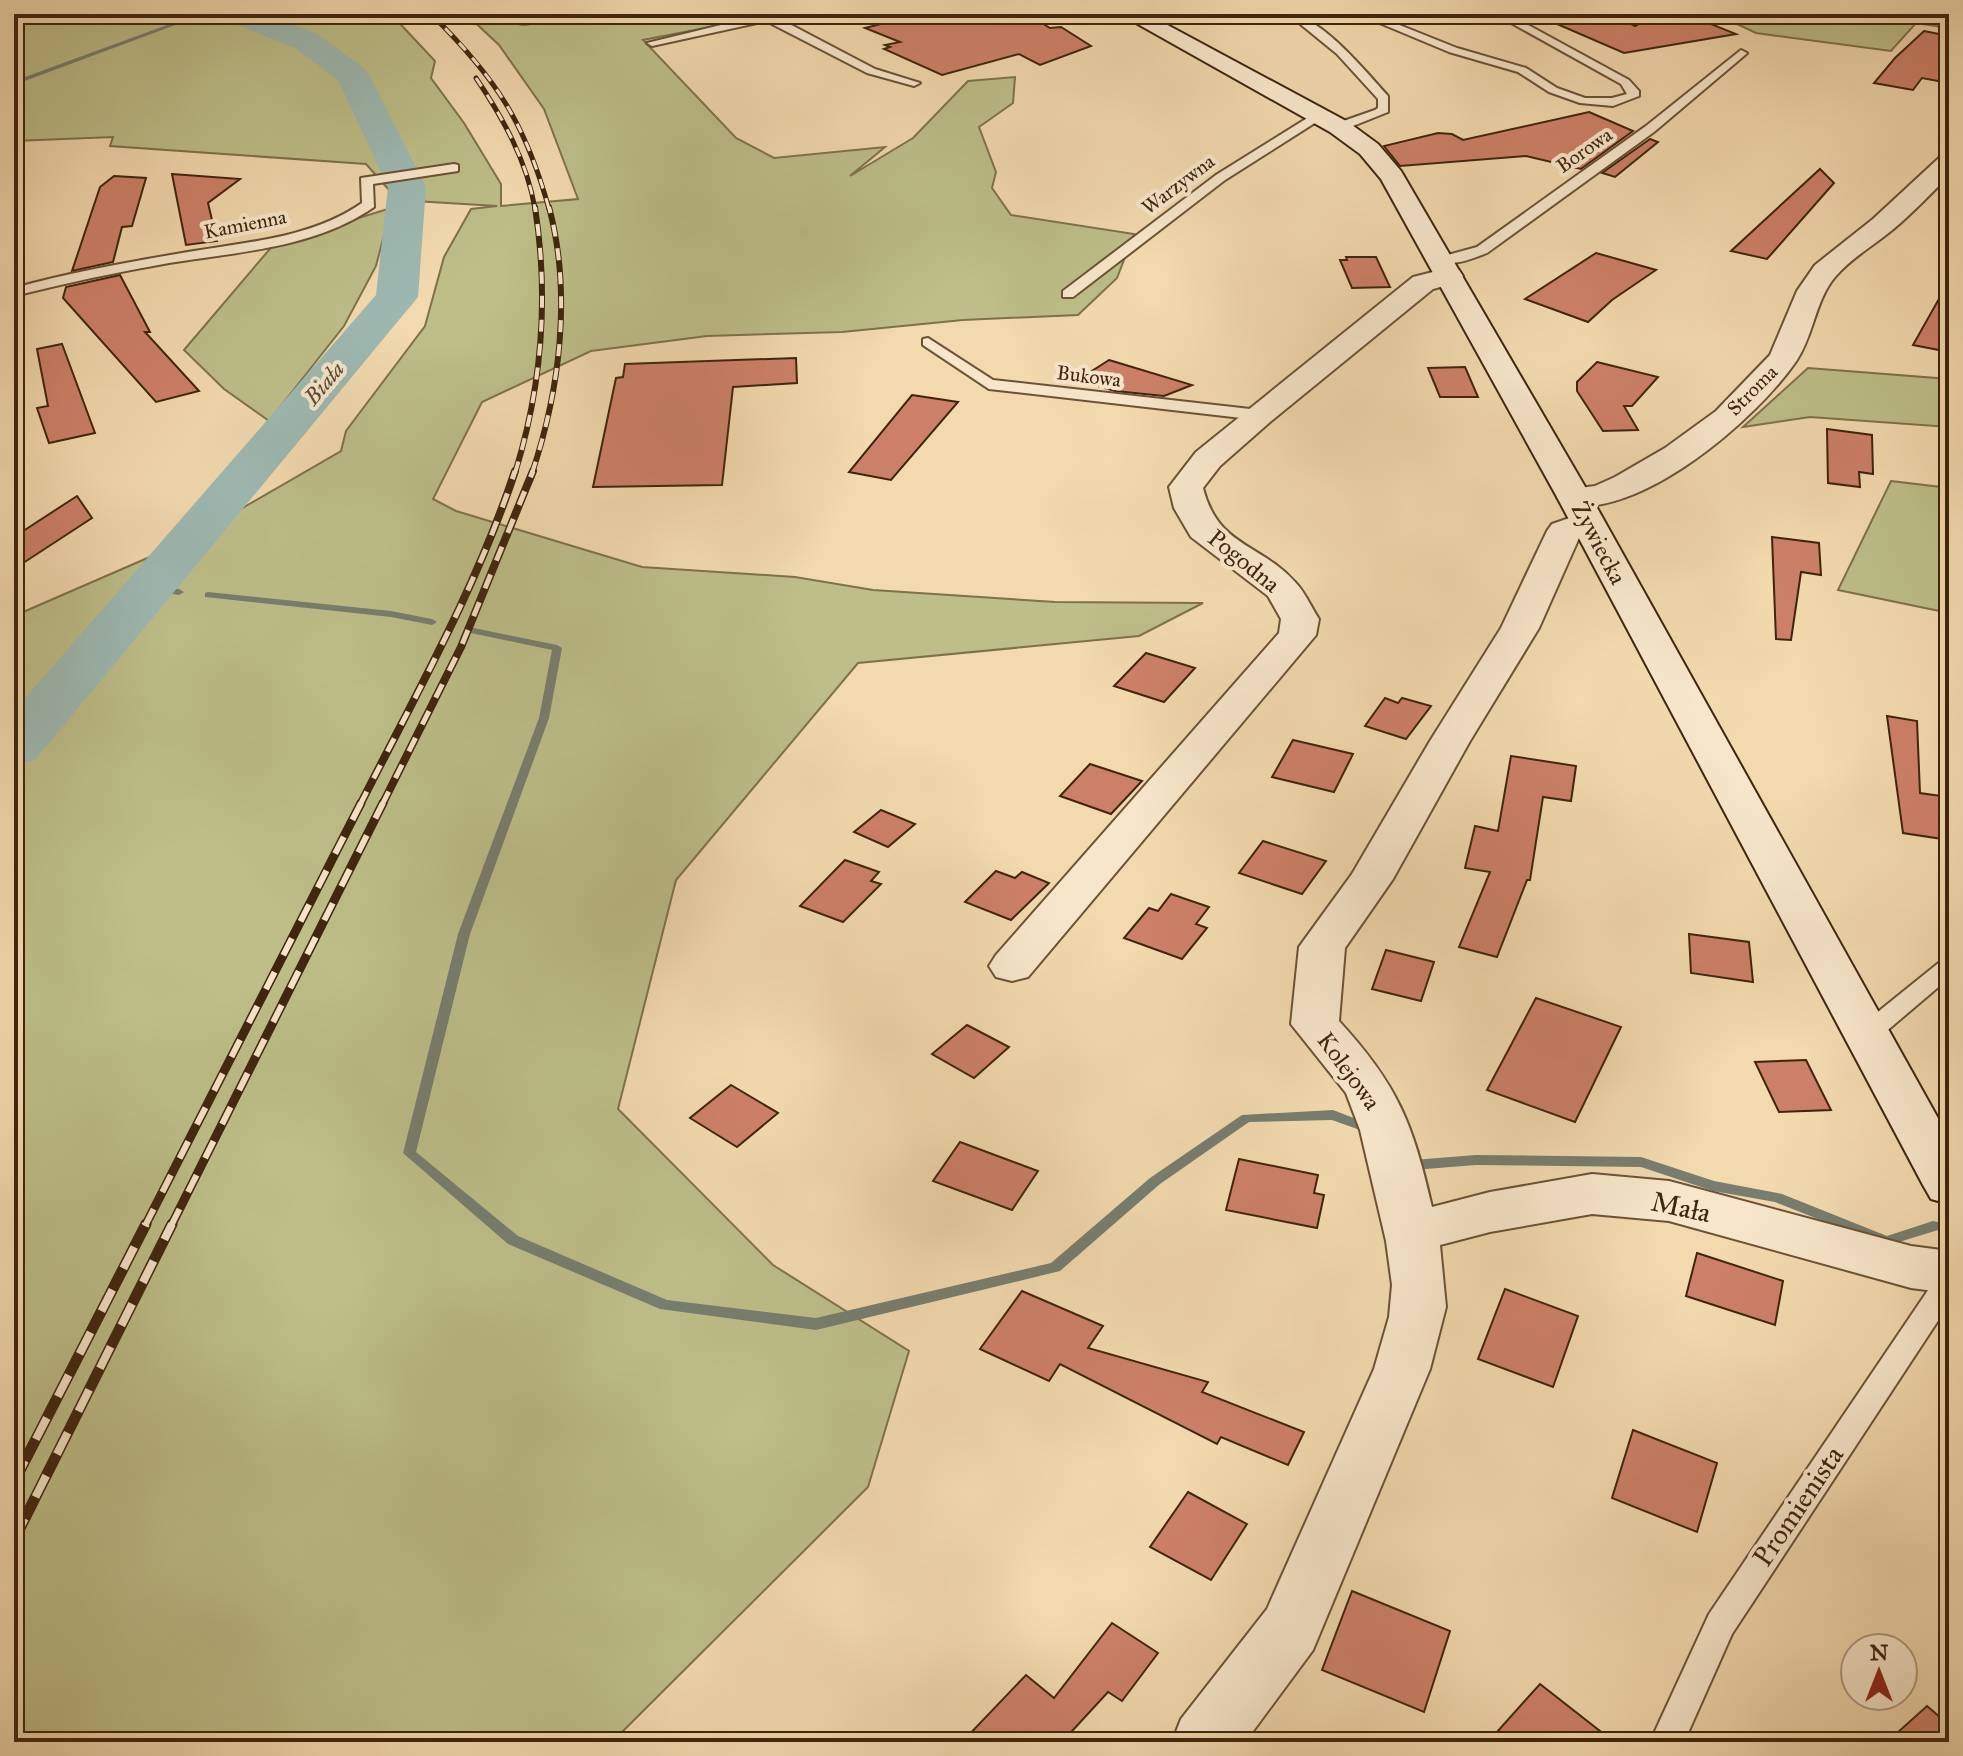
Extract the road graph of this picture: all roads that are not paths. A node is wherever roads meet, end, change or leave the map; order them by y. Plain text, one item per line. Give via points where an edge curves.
1 (784, 14) edge
2 (1131, 14) edge
3 (1293, 14) edge
4 (1363, 14) edge
5 (1500, 14) edge
6 (1620, 14) edge
7 (767, 17) junction
8 (1636, 20) dead end
9 (652, 43) dead end
10 (1741, 53) dead end
11 (914, 83) dead end
12 (1328, 122) junction
13 (1949, 162) edge
14 (454, 168) dead end
15 (1445, 268) junction
16 (14, 292) edge
17 (1068, 294) dead end
18 (928, 342) dead end
19 (1259, 415) junction
20 (1581, 509) junction
21 (1012, 966) dead end
22 (1949, 966) edge
23 (1867, 1034) junction
24 (1949, 1185) edge
25 (1411, 1233) junction
26 (1949, 1272) edge
27 (1949, 1282) edge
28 (1205, 1742) edge
29 (1667, 1742) edge

1 - 7 lane
2 - 12 street, Żywiecka
3 - 12 lane, Warzywna via 1341,52 1384,98 1379,113
4 - 5 lane via 1453,50 1522,70 1553,90 1584,101 1633,96 1625,82
6 - 8 lane
7 - 9 lane
7 - 11 lane via 871,71
10 - 15 lane, Borowa via 1650,129 1482,250
12 - 15 street, Żywiecka via 1369,149 1392,176
12 - 17 lane, Warzywna via 1272,142 1204,187
13 - 20 street, Stroma via 1826,269 1808,294 1785,357 1753,394 1652,470
14 - 16 lane, Kamienna via 366,181 369,204 324,228
15 - 19 street, Pogodna
15 - 20 street, Żywiecka
18 - 19 lane, Bukowa via 989,384
19 - 21 street, Pogodna via 1208,459 1186,487 1203,530 1282,589 1300,619 1297,635
20 - 23 street, Żywiecka
20 - 25 street, Kolejowa via 1564,531 1520,628 1371,879 1322,947 1315,1024 1352,1066 1381,1113
22 - 23 lane
23 - 24 street, Żywiecka
25 - 26 street, Mała via 1592,1194 1669,1201 1911,1267
25 - 28 street, Kolejowa via 1420,1287 1416,1327 1402,1369 1290,1629
27 - 29 lane, Promienista via 1720,1624

